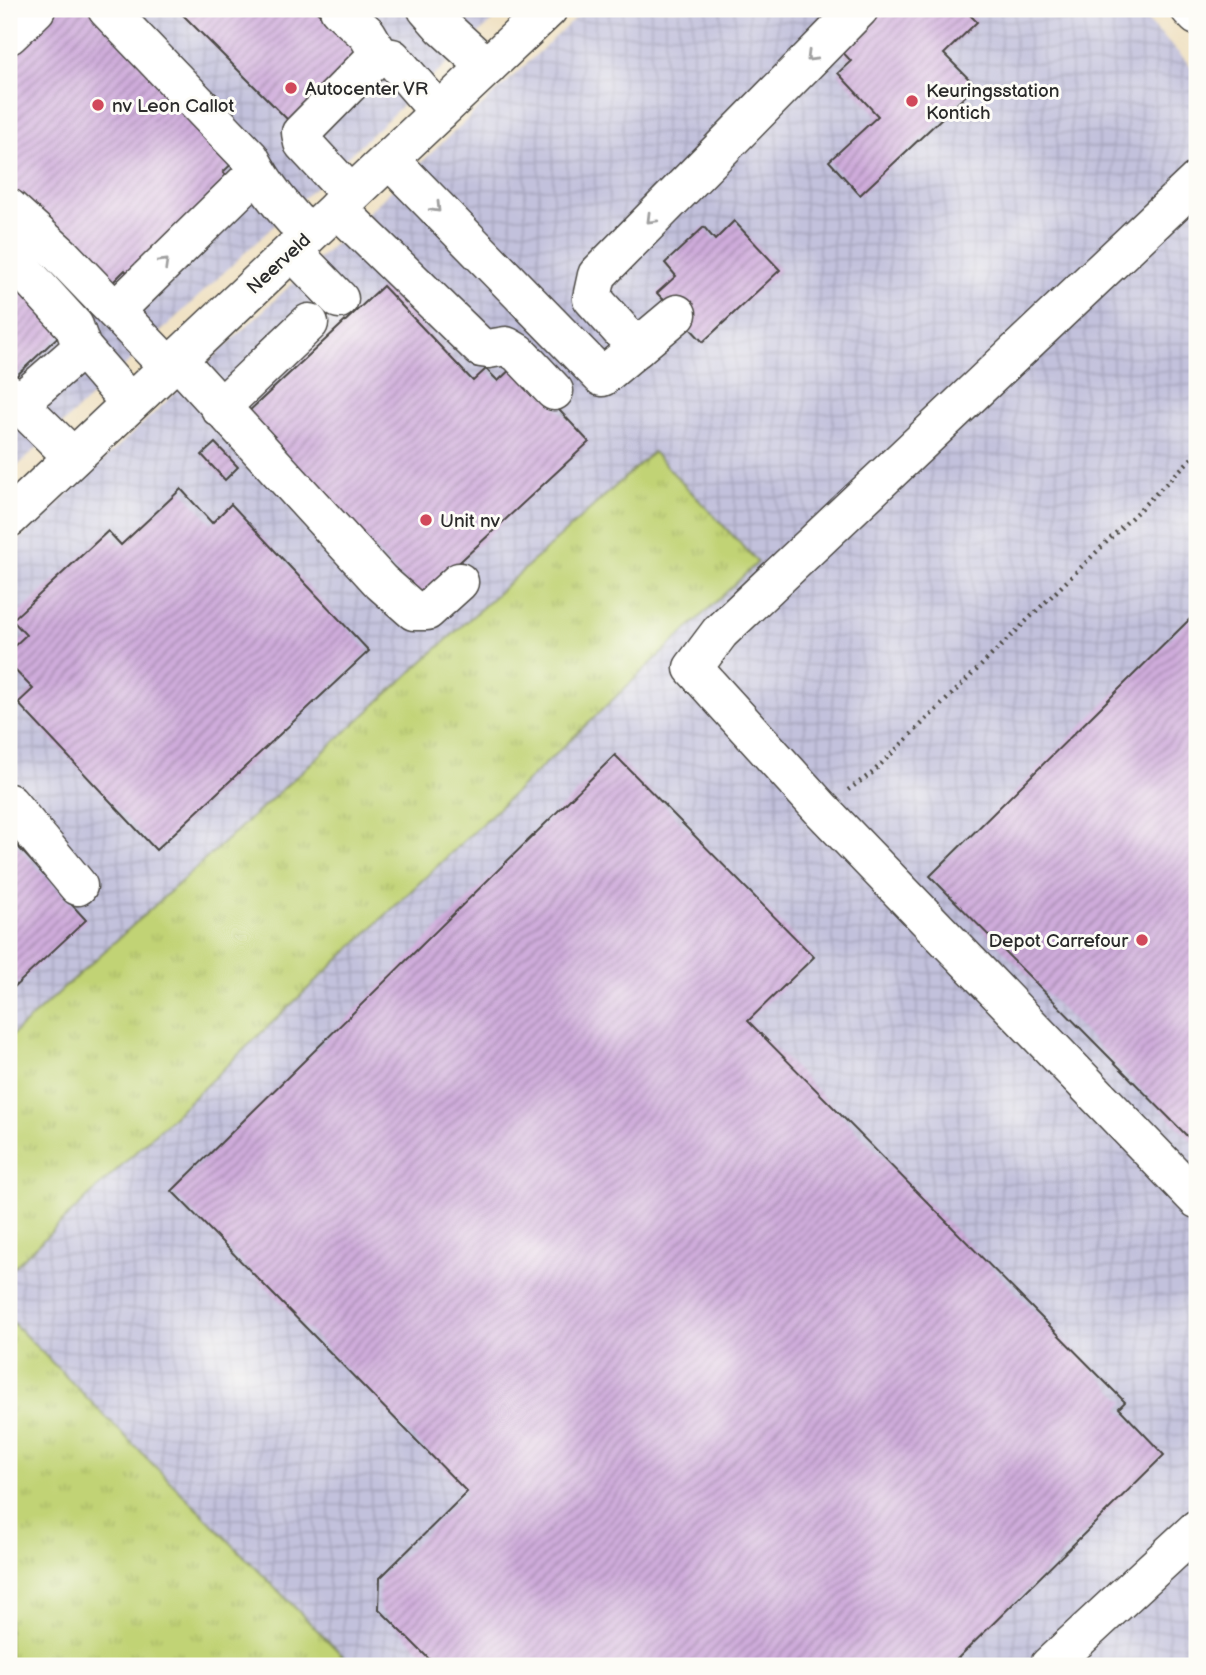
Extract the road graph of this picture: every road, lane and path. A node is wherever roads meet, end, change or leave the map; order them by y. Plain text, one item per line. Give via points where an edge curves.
1 (36, 9) edge
2 (107, 9) edge
3 (340, 9) edge
4 (427, 9) edge
5 (548, 9) edge
6 (859, 9) edge
7 (1189, 9) edge
8 (1197, 16) edge
9 (9, 36) edge
10 (380, 56) junction
11 (487, 67) junction
12 (439, 112) junction
13 (388, 159) junction
14 (257, 172) junction
15 (1197, 181) edge
16 (344, 201) junction
17 (9, 208) edge
18 (300, 243) junction
19 (9, 255) edge
20 (339, 299) dead end
21 (115, 311) junction
22 (677, 314) dead end
23 (309, 323) dead end
24 (82, 348) junction
25 (638, 348) junction
26 (173, 363) junction
27 (554, 391) dead end
28 (14, 398) edge
29 (130, 403) junction
30 (220, 408) junction
31 (1197, 453) edge
32 (74, 457) junction
33 (12, 509) edge
34 (459, 582) dead end
35 (9, 803) edge
36 (822, 810) junction
37 (78, 886) dead end
38 (1197, 1199) edge
39 (1197, 1529) edge
40 (1049, 1666) edge

1 - 9 street
2 - 14 street via 250,158
3 - 10 street via 367,34
4 - 11 street
5 - 11 street, Neerveld
6 -> 25 street via 597,275 592,298
7 - 8 street
10 - 12 street via 392,58
10 - 16 street via 302,133 303,143
11 - 12 street, Neerveld
12 - 13 street, Neerveld
13 - 16 street, Neerveld
13 -> 25 street via 602,377
14 - 18 street
21 -> 14 street
15 - 36 street via 720,632 694,668
16 - 18 street, Neerveld
16 - 27 street via 481,348 506,346
17 - 21 street
18 - 20 street
18 - 26 street, Neerveld
19 - 24 street via 74,326
21 - 26 street
22 - 25 street
23 - 30 street
24 - 28 street
24 - 29 street
26 - 29 street, Neerveld
26 - 30 street
28 - 32 street
29 - 32 street, Neerveld
30 - 34 street via 381,582 414,611 427,611
31 - 36 path via 872,773
32 - 33 street, Neerveld
35 - 37 street
36 - 38 street
39 - 40 street

